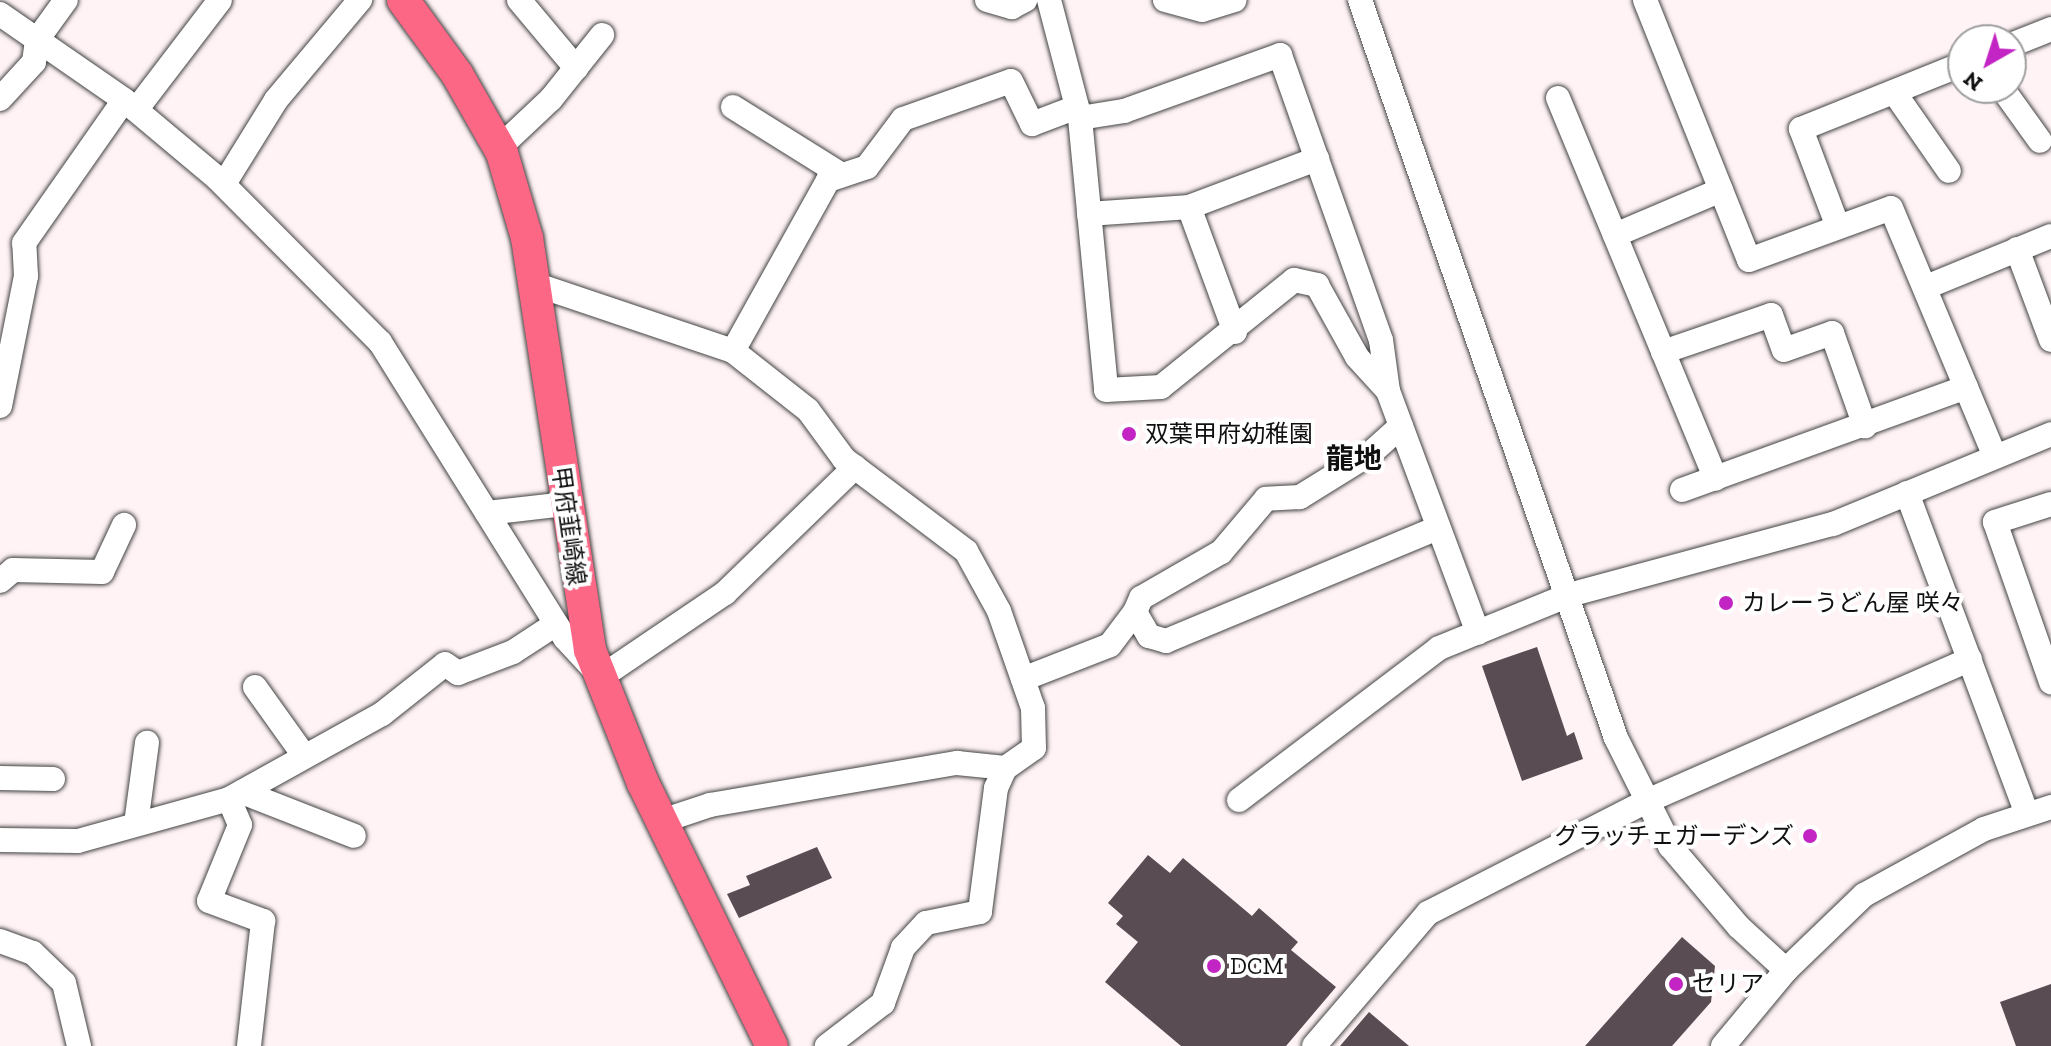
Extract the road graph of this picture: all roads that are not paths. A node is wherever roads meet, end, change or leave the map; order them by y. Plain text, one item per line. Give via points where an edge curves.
1 (66, 0) edge
2 (220, 0) edge
3 (360, 0) edge
4 (403, 0) edge
5 (519, 0) edge
6 (987, 0) edge
7 (1025, 0) edge
8 (1049, 0) edge
9 (1165, 0) edge
10 (1235, 0) edge
11 (1360, 0) edge
12 (1648, 3) edge
13 (0, 14) edge
14 (2051, 29) edge
15 (602, 35) dead end
16 (2027, 39) edge
17 (37, 40) junction
18 (576, 68) junction
19 (1947, 70) edge
20 (1894, 92) junction
21 (1558, 98) dead end
22 (0, 99) edge
23 (2013, 104) edge
24 (130, 105) junction
25 (733, 107) dead end
26 (1078, 112) junction
27 (2040, 141) dead end
28 (500, 147) junction
29 (1317, 159) junction
30 (1949, 171) dead end
31 (842, 175) junction
32 (224, 184) junction
33 (1721, 190) junction
34 (1189, 207) junction
35 (1089, 214) junction
36 (1838, 227) junction
37 (1615, 235) junction
38 (2051, 236) edge
39 (2017, 249) junction
40 (534, 284) junction
41 (1926, 287) junction
42 (1235, 332) junction
43 (2051, 340) edge
44 (733, 351) junction
45 (1663, 352) junction
46 (1966, 387) junction
47 (1388, 391) junction
48 (0, 406) edge
49 (1401, 426) junction
50 (1865, 426) junction
51 (2051, 434) edge
52 (1994, 454) junction
53 (855, 467) junction
54 (1716, 479) junction
55 (1682, 490) dead end
56 (1907, 493) junction
57 (566, 504) junction
58 (2051, 504) edge
59 (487, 513) junction
60 (124, 525) dead end
61 (1438, 528) junction
62 (0, 581) edge
63 (1569, 595) junction
64 (1135, 612) junction
65 (556, 624) junction
66 (1478, 633) junction
67 (1970, 659) junction
68 (601, 677) junction
69 (1023, 679) junction
70 (2051, 682) edge
71 (255, 687) dead end
72 (147, 743) dead end
73 (303, 754) junction
74 (1005, 768) junction
75 (0, 778) edge
76 (53, 779) dead end
77 (236, 795) junction
78 (1239, 800) dead end
79 (1645, 802) junction
80 (2051, 807) edge
81 (2026, 812) junction
82 (662, 821) junction
83 (136, 824) junction
84 (354, 836) dead end
85 (0, 840) edge
86 (0, 941) edge
87 (1786, 970) junction
88 (79, 1046) edge
89 (249, 1046) edge
90 (772, 1046) edge
91 (827, 1046) edge
92 (1314, 1046) edge
93 (1723, 1046) edge

1 - 17 street
2 - 24 street
3 - 32 street via 276,100
4 - 28 main road, 甲府韮崎線
5 - 18 street
6 - 7 street via 1012,7
8 - 26 street
9 - 10 street via 1202,10
11 - 63 street
12 - 33 street
13 - 17 street
14 - 16 street
15 - 18 street
17 - 22 street via 34,62
17 - 24 street
18 - 28 street
19 - 20 street
20 - 30 street
20 - 36 street via 1801,129
21 - 37 street
23 - 27 street
24 - 32 street
24 - 48 street via 24,243 26,276
25 - 31 street
26 - 29 street via 1124,111 1280,55
26 - 31 street via 1032,124 1011,81 903,119 867,167
26 - 35 street
28 - 40 main road, 甲府韮崎線
29 - 34 street
29 - 47 street via 1381,340
31 - 44 street via 828,180
32 - 59 street via 380,342
33 - 36 street via 1749,260
33 - 37 street
34 - 35 street
34 - 42 street
35 - 42 street via 1106,390 1161,387
36 - 41 street via 1891,208
37 - 45 street
38 - 39 street
39 - 41 street
39 - 43 street
40 - 44 street
40 - 57 main road, 甲府韮崎線
41 - 46 street
42 - 47 street via 1294,280 1317,285 1357,357
44 - 53 street via 808,410
45 - 50 street via 1771,315 1784,350 1832,333
45 - 54 street
46 - 50 street
46 - 52 street
47 - 49 street
49 - 61 street
49 - 64 street via 1371,453 1300,497 1266,499 1221,552 1141,598
50 - 54 street
51 - 52 street
52 - 56 street
53 - 68 street via 725,593
53 - 69 street via 966,551 999,611
54 - 55 street
56 - 63 street via 1833,524
56 - 67 street
57 - 59 street
57 - 68 main road, 甲府韮崎線 via 582,610
58 - 70 street via 1995,522
59 - 65 street
60 - 62 street via 102,572 13,570
61 - 64 street via 1166,641 1149,636
61 - 66 street
63 - 66 street
63 - 79 street
64 - 69 street via 1110,645
65 - 68 street
65 - 73 street via 513,652 458,673 445,664 382,714
66 - 78 street via 1439,648
67 - 79 street
67 - 81 street
68 - 82 main road, 甲府韮崎線
69 - 74 street via 1033,708 1034,748 1025,761
71 - 73 street
72 - 83 street
73 - 77 street
74 - 82 street via 957,763 710,805
74 - 91 street via 996,788 980,912 926,923 903,948 883,1003
75 - 76 street
77 - 83 street
77 - 84 street
77 - 89 street via 240,825 209,901 263,921
79 - 87 street via 1700,885
79 - 92 street via 1428,913
80 - 81 street
81 - 87 street via 1904,868 1864,895
82 - 90 main road, 甲府韮崎線
83 - 85 street via 78,841
86 - 88 street via 33,953 64,983
87 - 93 street

